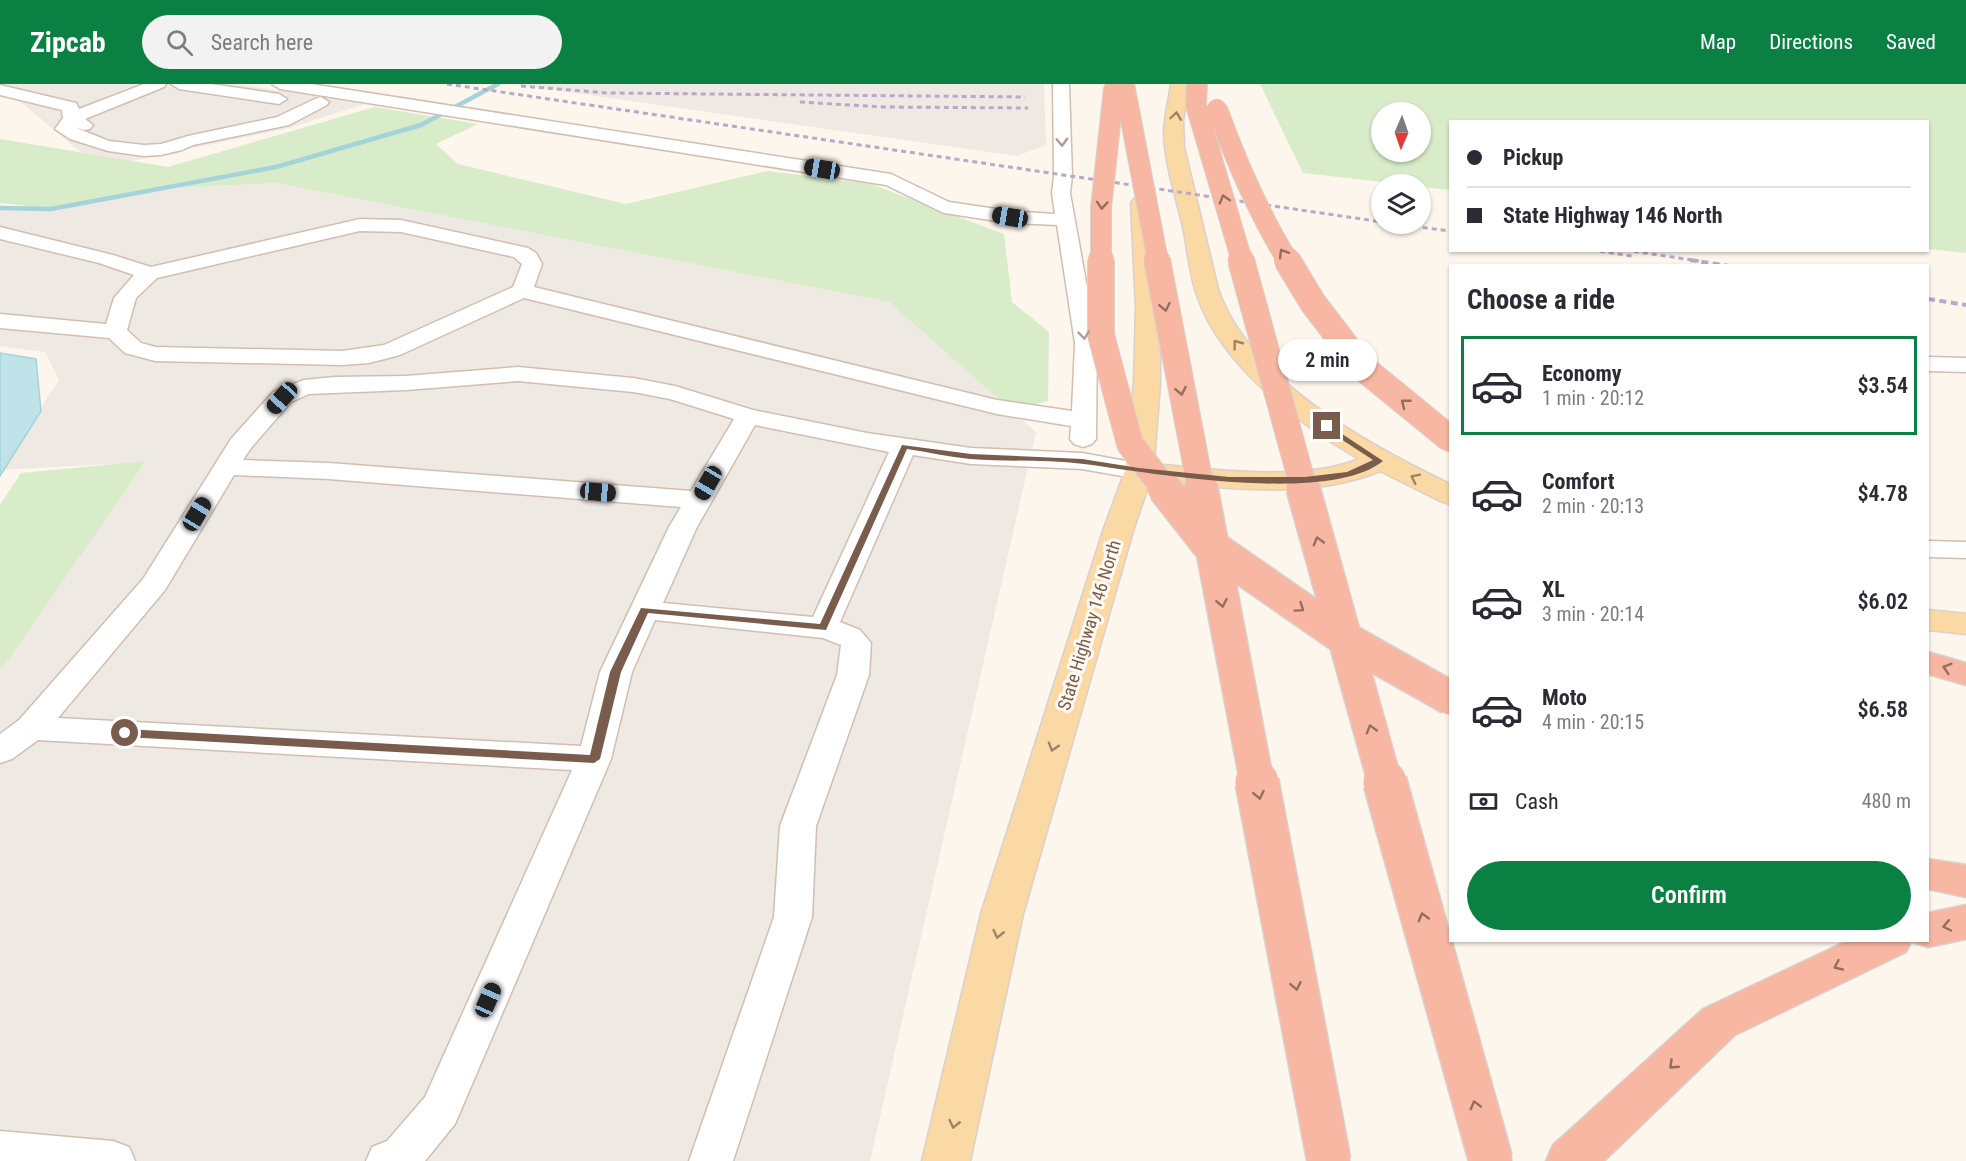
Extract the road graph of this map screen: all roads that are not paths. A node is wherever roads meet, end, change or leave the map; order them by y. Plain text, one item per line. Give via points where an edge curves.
1 (158, 84) edge
2 (179, 84) edge
3 (1061, 84) edge
4 (1110, 84) edge
5 (1115, 84) edge
6 (1124, 84) edge
7 (1180, 84) edge
8 (1198, 84) edge
9 (0, 90) edge
10 (279, 92) edge
11 (321, 102) dead end
12 (71, 118) junction
13 (188, 141) junction
14 (1067, 220) junction
15 (0, 233) edge
16 (150, 273) junction
17 (522, 291) junction
18 (0, 321) edge
19 (116, 332) junction
20 (1929, 364) edge
21 (1966, 365) edge
22 (748, 416) junction
23 (1083, 420) junction
24 (1449, 438) edge
25 (904, 447) junction
26 (1082, 461) junction
27 (1379, 461) junction
28 (226, 467) junction
29 (1139, 471) junction
30 (1449, 495) edge
31 (699, 500) junction
32 (1929, 549) edge
33 (1966, 550) edge
34 (644, 610) junction
35 (1929, 620) edge
36 (1966, 624) edge
37 (823, 628) junction
38 (1929, 663) edge
39 (1966, 674) edge
40 (1449, 697) edge
41 (31, 728) junction
42 (0, 751) edge
43 (594, 759) junction
44 (1929, 874) edge
45 (1966, 881) edge
46 (1966, 922) edge
47 (1929, 930) edge
48 (1887, 942) edge
49 (0, 1151) edge
50 (113, 1161) edge
51 (388, 1161) edge
52 (711, 1161) edge
53 (946, 1161) edge
54 (1329, 1161) edge
55 (1491, 1161) edge
56 (1570, 1161) edge

1 - 12 street
2 - 10 street
3 -> 14 street via 1062,194
4 - 29 main road, State Highway 146 North via 1135,141 1146,250 1147,383
5 -> 40 highway, bridge via 1101,208 1101,335 1130,444 1208,544 1342,638
6 -> 54 highway, bridge
27 -> 7 main road via 1310,414 1255,368 1212,304 1175,148 1174,119
24 -> 8 highway, bridge via 1362,367 1313,303 1277,244 1215,106
55 -> 8 highway, bridge via 1196,105
9 - 12 street via 70,107
10 - 13 street
10 - 14 street via 307,88 891,180 944,207 1010,217
11 - 13 street via 275,123
12 - 13 street via 64,129 73,135 130,148 160,150
14 -> 23 street via 1086,343
15 - 16 street
16 - 17 street via 348,226 400,226 521,252 532,264
16 - 19 street via 136,283 119,307
17 - 19 street via 392,351 369,356 155,354 133,348
17 - 23 street via 997,407
18 - 19 street
20 - 21 street
22 - 25 street
22 - 28 street via 633,385 519,374 334,384 304,387 282,398 240,444
22 - 31 street
23 - 26 street
25 - 26 street via 971,456
25 - 37 street
26 - 29 street
27 - 29 main road via 1348,474 1305,479 1229,480
30 -> 27 main road
28 - 31 street via 340,471
28 - 41 street via 155,584
29 -> 53 main road, State Highway 146 North via 1002,914
31 - 34 street
32 - 33 street
34 - 37 street
34 - 43 street via 615,672
35 - 36 main road
37 - 52 street via 842,632 856,643 853,675 798,826 793,917
39 -> 38 highway
41 - 42 street
41 - 43 street
43 - 51 street via 440,1110 403,1155
44 - 45 highway
46 -> 47 highway
48 -> 56 highway via 1719,1022
49 - 50 street

